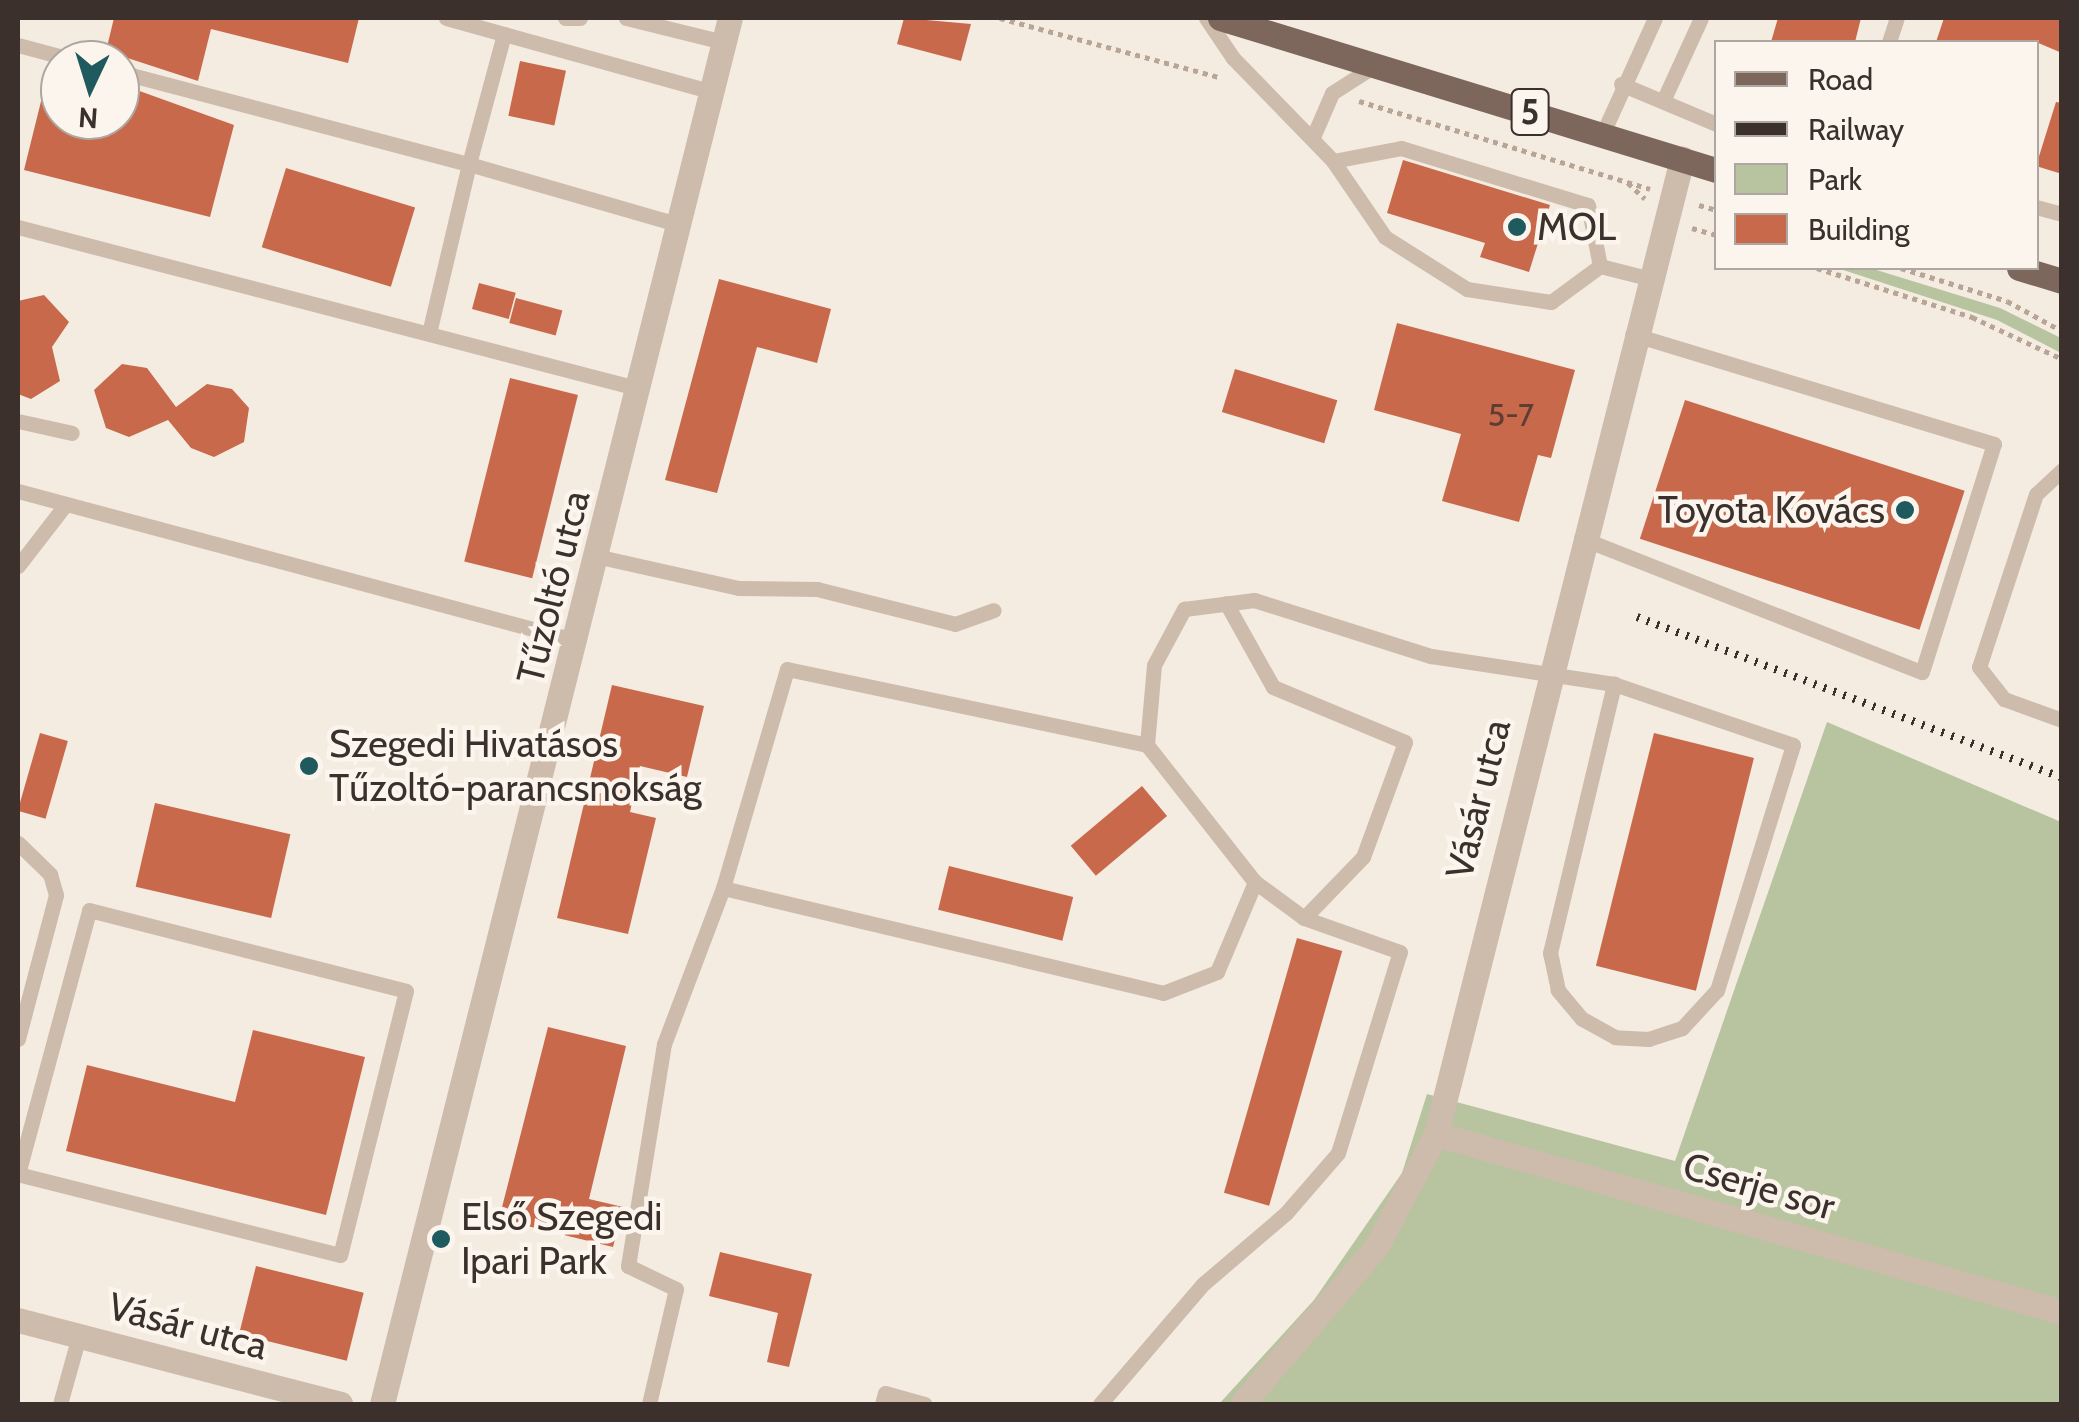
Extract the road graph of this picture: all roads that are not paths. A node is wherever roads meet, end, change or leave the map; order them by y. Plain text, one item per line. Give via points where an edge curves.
1 (446, 18) edge
2 (565, 18) edge
3 (580, 18) edge
4 (626, 18) edge
5 (1206, 18) edge
6 (1220, 18) edge
7 (1655, 18) edge
8 (1701, 18) edge
9 (727, 30) edge
10 (504, 34) junction
11 (1377, 64) junction
12 (140, 77) edge
13 (1621, 84) junction
14 (712, 92) junction
15 (1663, 101) junction
16 (1714, 123) edge
17 (1602, 134) junction
18 (1313, 137) junction
19 (1682, 159) junction
20 (1333, 161) junction
21 (469, 164) junction
22 (1714, 169) edge
23 (680, 225) junction
24 (18, 227) edge
25 (1600, 266) junction
26 (2026, 270) edge
27 (1647, 278) junction
28 (2062, 281) edge
29 (429, 334) junction
30 (1632, 334) junction
31 (640, 389) junction
32 (18, 421) edge
33 (72, 433) dead end
34 (2062, 470) edge
35 (18, 491) edge
36 (66, 504) junction
37 (1581, 538) junction
38 (600, 556) junction
39 (18, 566) edge
40 (1226, 603) junction
41 (994, 610) dead end
42 (578, 640) junction
43 (1548, 673) junction
44 (1614, 684) junction
45 (2062, 720) edge
46 (1146, 745) junction
47 (18, 843) edge
48 (1255, 882) junction
49 (724, 888) junction
50 (1304, 918) junction
51 (18, 1039) edge
52 (1436, 1134) junction
53 (18, 1174) edge
54 (2062, 1312) edge
55 (18, 1320) edge
56 (79, 1336) junction
57 (60, 1404) edge
58 (340, 1404) edge
59 (382, 1404) edge
60 (649, 1404) edge
61 (882, 1404) edge
62 (925, 1404) edge
63 (1100, 1404) edge
64 (1242, 1404) edge

1 - 10 lane
2 - 3 lane
4 - 9 lane
5 - 18 lane via 1232,58
6 - 11 main road, 5
7 - 13 lane
8 - 15 lane
9 - 14 street, Tűzoltó utca
10 - 14 lane
10 - 21 lane
11 - 17 main road, 5
11 - 18 lane via 1332,93
12 - 21 lane
13 - 15 lane
13 - 17 lane
14 - 23 street, Tűzoltó utca
15 - 16 lane
17 - 19 main road, 5
18 - 20 lane
19 - 22 main road, 5
19 - 27 street, Vásár utca
20 - 25 lane via 1401,148 1588,206
20 - 25 lane via 1385,237 1467,289 1551,302
21 - 23 lane
21 - 29 lane
23 - 31 street, Tűzoltó utca
24 - 29 lane
25 - 27 lane
26 - 28 main road
27 - 30 street, Vásár utca
29 - 31 lane
30 - 37 street, Vásár utca
30 - 37 lane via 1994,444 1922,672
31 - 38 street, Tűzoltó utca
32 - 33 lane
34 - 45 lane via 2036,494 1979,667 2004,699
35 - 36 lane
36 - 39 lane
36 - 42 lane
37 - 43 street, Vásár utca
38 - 41 lane via 739,588 817,589 955,624
38 - 42 street, Tűzoltó utca
40 - 43 lane via 1254,600 1431,656
40 - 46 lane via 1184,609 1154,665
40 - 50 lane via 1273,687 1405,742 1363,857
42 - 59 street, Tűzoltó utca
43 - 44 lane
43 - 52 street, Vásár utca
44 - 44 lane via 1550,953 1558,990 1582,1019 1614,1036 1649,1039 1682,1028 1718,990 1792,744
46 - 48 lane
46 - 49 lane via 786,669
47 - 51 lane via 50,874 56,895
48 - 49 lane via 1217,972 1163,993
48 - 50 lane
49 - 60 lane via 664,1044 628,1266 676,1289
50 - 63 lane via 1400,952 1338,1154 1286,1214 1204,1284
52 - 54 street, Cserje sor
52 - 64 street, Vásár utca via 1376,1246
53 - 53 lane via 89,910 406,991 340,1255
55 - 56 street, Vásár utca
56 - 57 lane
56 - 58 street, Vásár utca
61 - 62 lane via 886,1393

